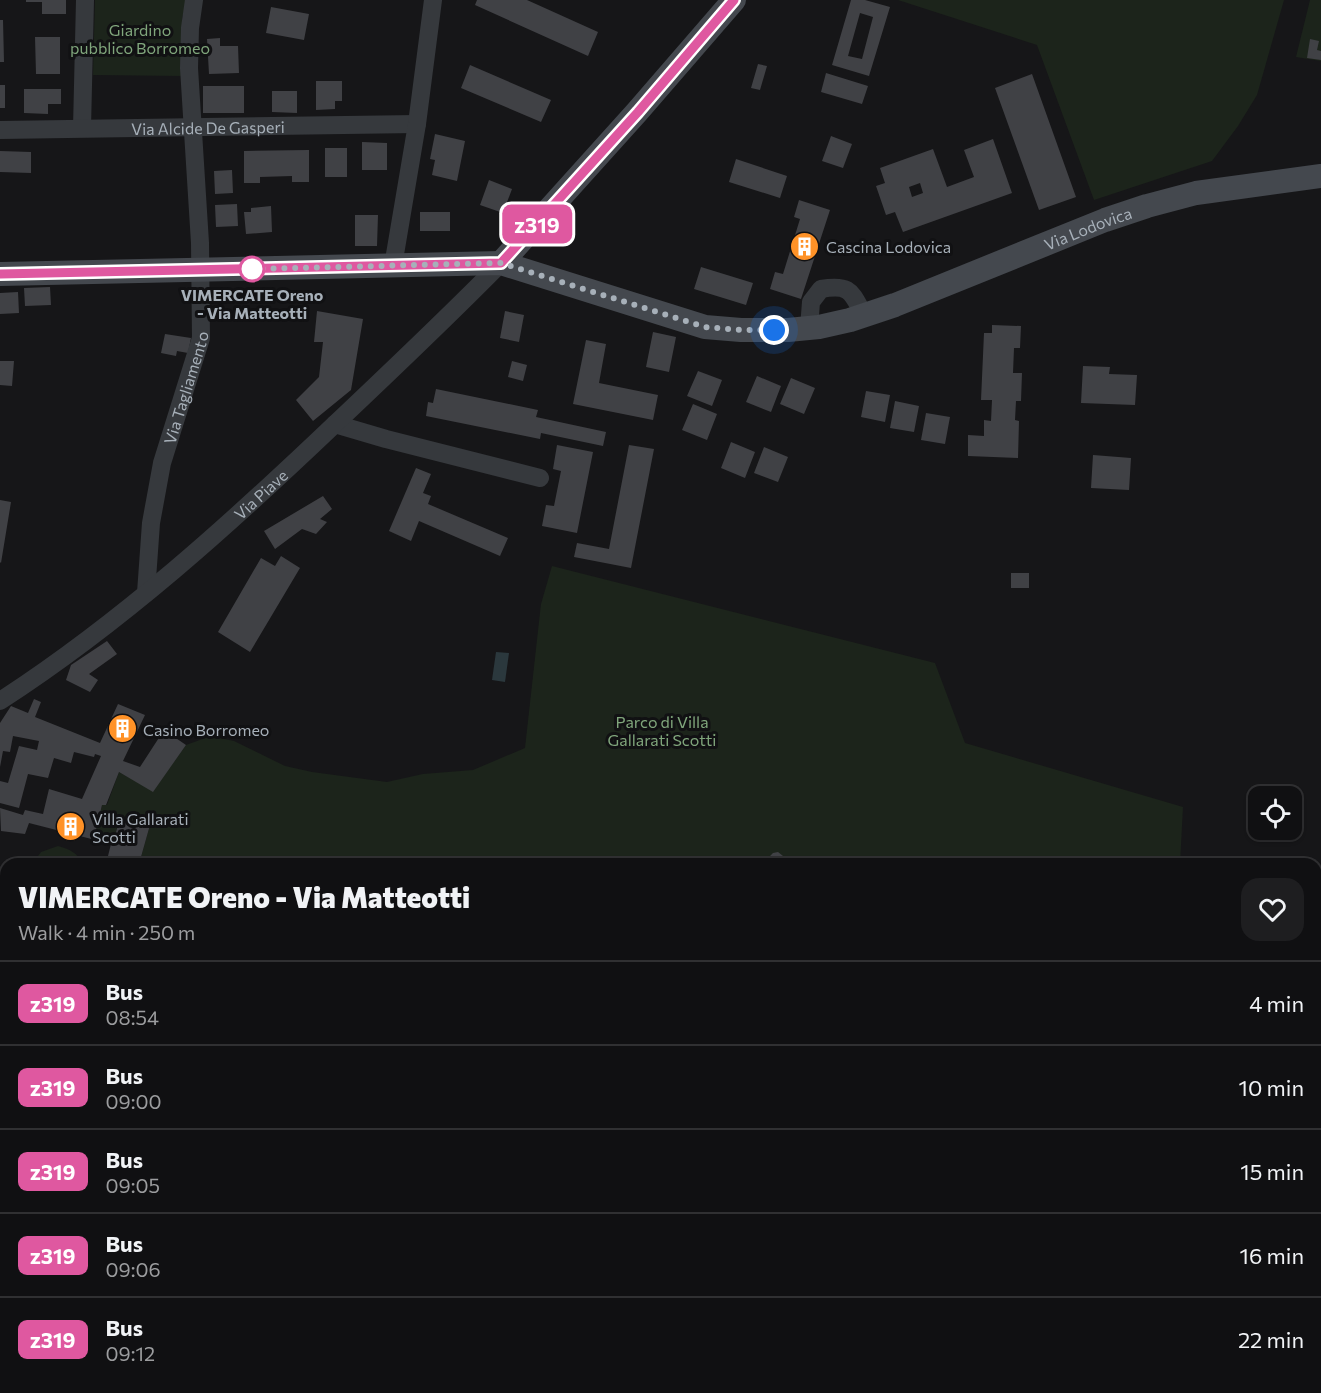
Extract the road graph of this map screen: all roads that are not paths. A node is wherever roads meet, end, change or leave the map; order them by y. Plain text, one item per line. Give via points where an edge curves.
1 (85, 0) edge
2 (194, 0) edge
3 (433, 0) edge
4 (734, 0) edge
5 (417, 124) junction
6 (192, 127) junction
7 (82, 128) junction
8 (0, 130) edge
9 (1321, 176) edge
10 (501, 263) junction
11 (393, 267) junction
12 (200, 270) junction
13 (0, 274) edge
14 (864, 315) junction
15 (809, 328) junction
16 (335, 424) junction
17 (540, 478) dead end
18 (146, 593) junction
19 (0, 701) edge

1 - 7 street
2 - 6 street, Via Tagliamento via 189,68
3 - 5 street
4 - 10 street
5 - 6 street, Via Alcide De Gasperi
5 - 11 street
6 - 7 street, Via Alcide De Gasperi
6 - 12 street, Via Tagliamento
7 - 8 street, Via Alcide De Gasperi
9 - 14 street, Via Lodovica via 1196,193 1147,206
10 - 11 street, Via Lodovica
10 - 15 street, Via Lodovica via 705,327 761,331
10 - 16 street, Via Piave
11 - 12 street, Via Lodovica
12 - 13 street, Via Lodovica
12 - 18 street, Via Tagliamento via 201,338 162,463 151,523
14 - 15 street, Via Lodovica
14 - 15 street via 851,292 837,286 821,289 812,302
16 - 17 street
16 - 18 street, Via Piave
18 - 19 street, Via Piave via 102,630

